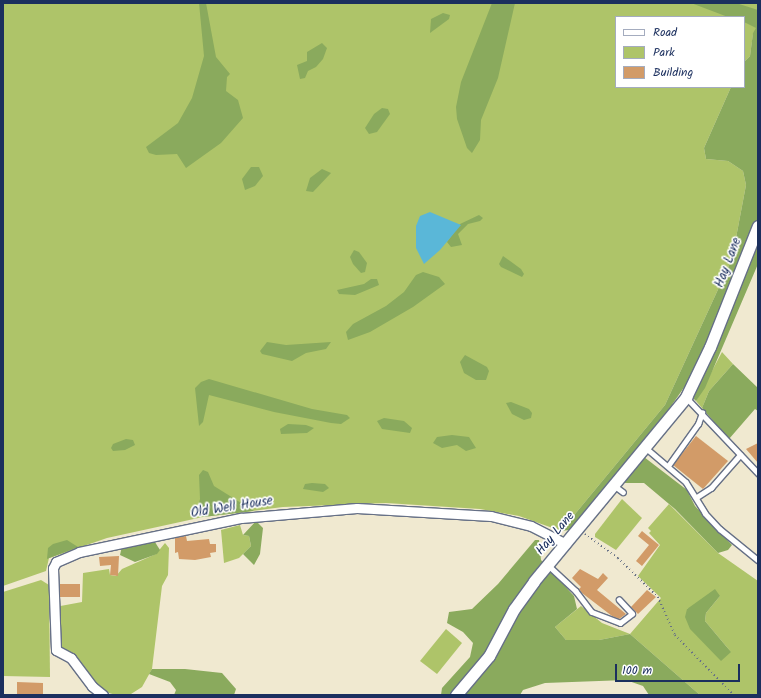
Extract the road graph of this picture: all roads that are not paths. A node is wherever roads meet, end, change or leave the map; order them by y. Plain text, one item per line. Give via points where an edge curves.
1 (758, 226) edge
2 (686, 397) junction
3 (702, 413) junction
4 (646, 448) junction
5 (740, 455) junction
6 (668, 466) junction
7 (758, 473) edge
8 (697, 497) junction
9 (566, 544) junction
10 (758, 560) edge
11 (548, 565) junction
12 (619, 600) dead end
13 (103, 695) edge
14 (456, 695) edge

1 - 2 street, Hay Lane via 710,347
2 - 3 lane
2 - 4 street, Hay Lane
3 - 5 lane
3 - 6 lane via 698,424
4 - 6 lane
4 - 9 street, Hay Lane via 619,489
5 - 7 lane
5 - 8 lane via 711,488
6 - 8 lane via 686,482
8 - 10 lane via 711,520
9 - 11 street, Hay Lane
9 - 13 street, Old Well House via 531,526 491,516 357,508 241,518 79,552 56,562 53,568 56,650 71,658 92,686
11 - 12 lane via 576,591 592,612 620,623 632,614
11 - 14 street, Hay Lane via 514,609 489,656

